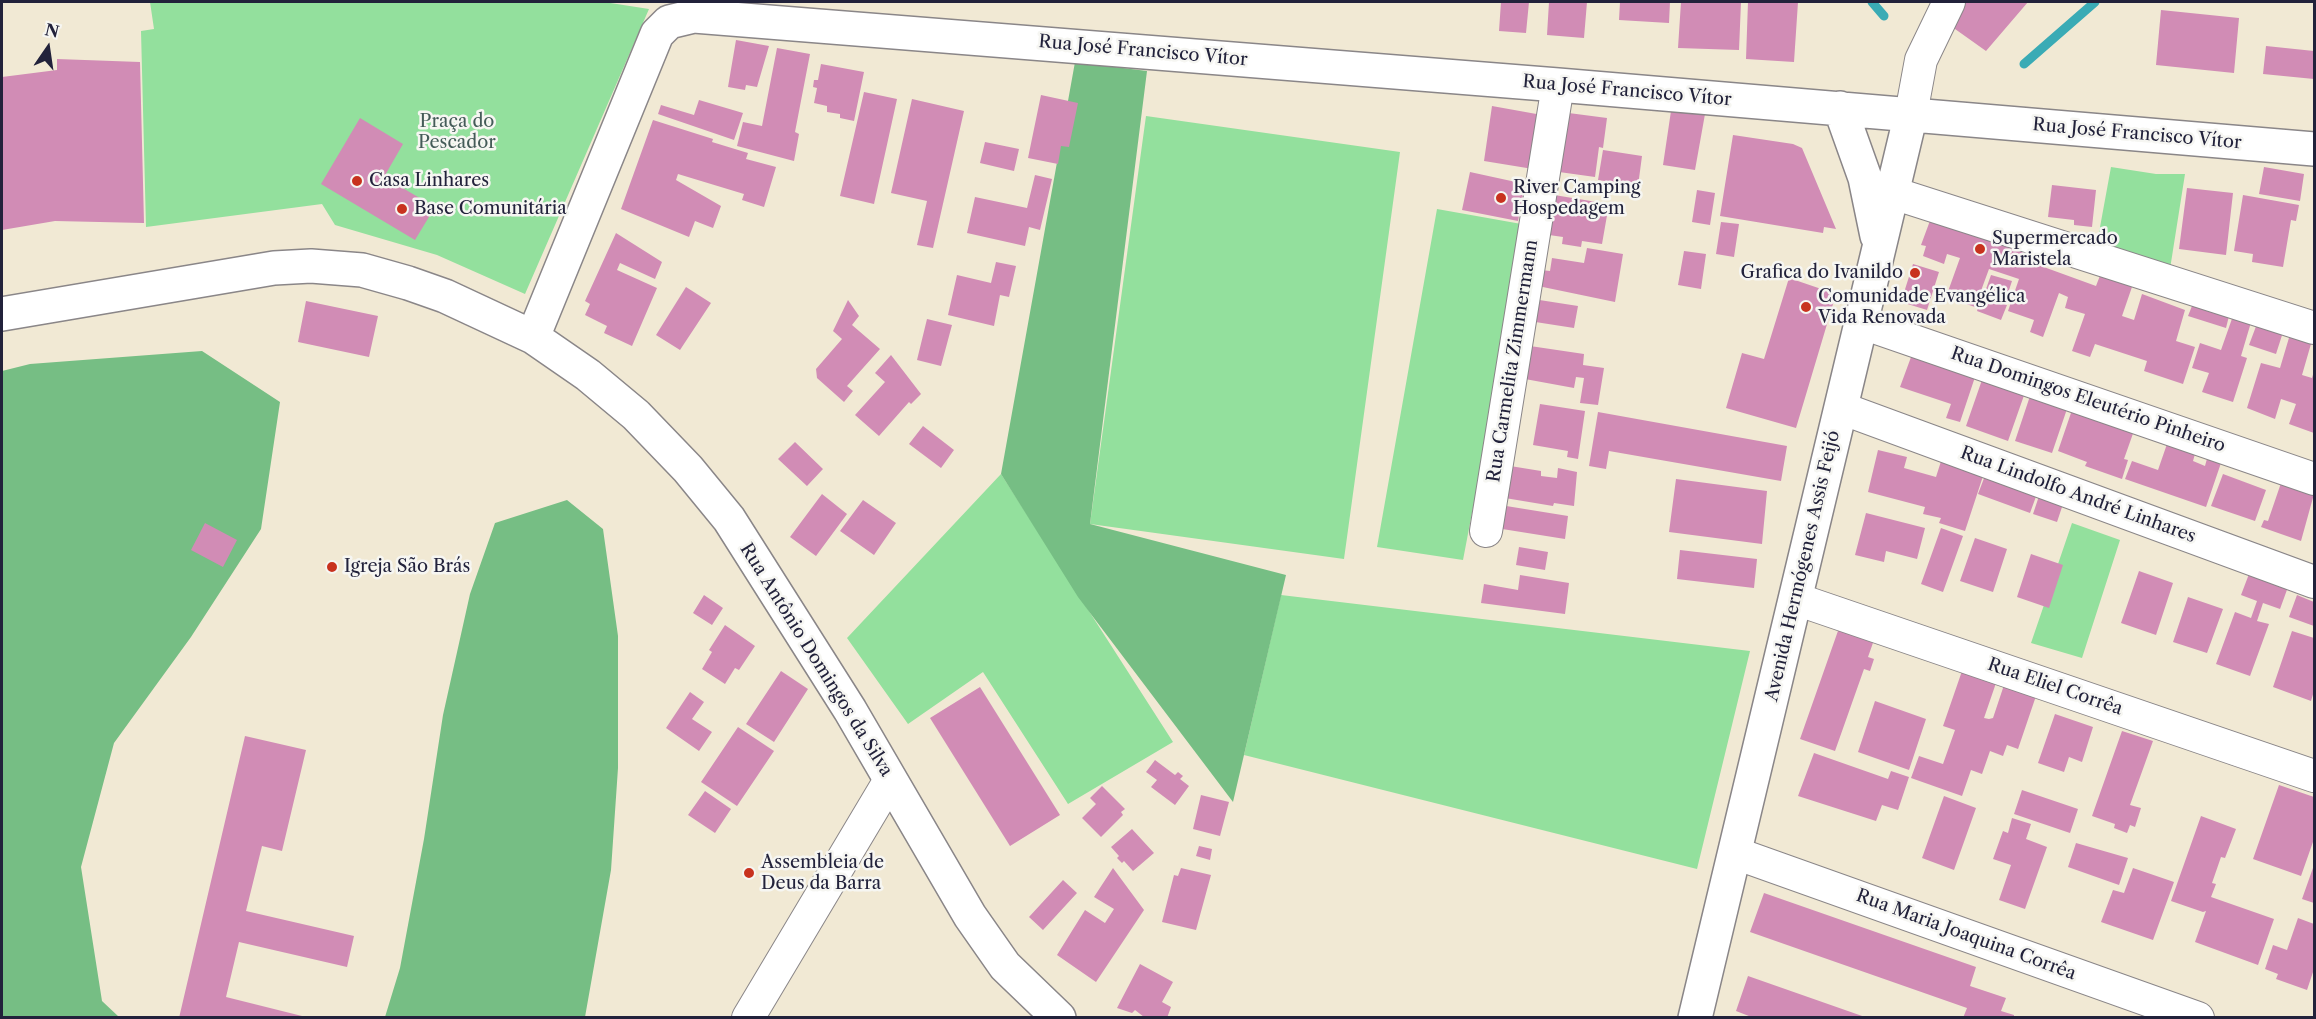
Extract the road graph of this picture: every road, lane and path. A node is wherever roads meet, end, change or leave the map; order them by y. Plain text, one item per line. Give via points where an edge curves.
1 (1949, 2) edge
2 (1558, 85) junction
3 (1840, 108) junction
4 (1911, 114) junction
5 (1960, 118) junction
6 (2314, 149) edge
7 (1902, 156) junction
8 (1893, 193) junction
9 (1880, 250) junction
10 (2, 314) edge
11 (1862, 323) junction
12 (2314, 328) edge
13 (533, 337) junction
14 (1841, 408) junction
15 (2314, 479) edge
16 (1486, 531) dead end
17 (2314, 582) edge
18 (1796, 599) junction
19 (2314, 776) edge
20 (890, 780) junction
21 (1735, 853) junction
22 (748, 1017) edge
23 (1059, 1017) edge
24 (1695, 1017) edge
25 (2198, 1017) edge

1 - 4 street via 1921,60
2 - 3 main road, Rua José Francisco Vítor
2 - 13 main road, Rua José Francisco Vítor via 694,16 669,22 657,34
2 - 16 street, Rua Carmelita Zimmermann
3 - 4 main road, Rua José Francisco Vítor
3 - 9 main road via 1865,178
4 - 5 main road, Rua José Francisco Vítor
4 - 7 main road, Avenida Hermógenes Assis Feijó
5 - 6 main road, Rua José Francisco Vítor
5 - 7 main road
7 - 8 main road, Avenida Hermógenes Assis Feijó
8 - 9 main road, Avenida Hermógenes Assis Feijó
8 - 12 street
9 - 11 main road, Avenida Hermógenes Assis Feijó
10 - 13 main road, Rua Antônio Domingos da Silva via 274,268 311,266 362,270 408,283
11 - 14 main road, Avenida Hermógenes Assis Feijó
11 - 15 street, Rua Domingos Eleutério Pinheiro
13 - 20 main road, Rua Antônio Domingos da Silva via 636,415 729,519
14 - 17 street, Rua Lindolfo André Linhares
14 - 18 main road, Avenida Hermógenes Assis Feijó
18 - 19 street, Rua Eliel Corrêa
18 - 21 main road, Avenida Hermógenes Assis Feijó
20 - 22 street
20 - 23 main road, Rua Antônio Domingos da Silva via 970,916 1005,966
21 - 24 main road, Avenida Hermógenes Assis Feijó
21 - 25 street, Rua Maria Joaquina Corrêa

